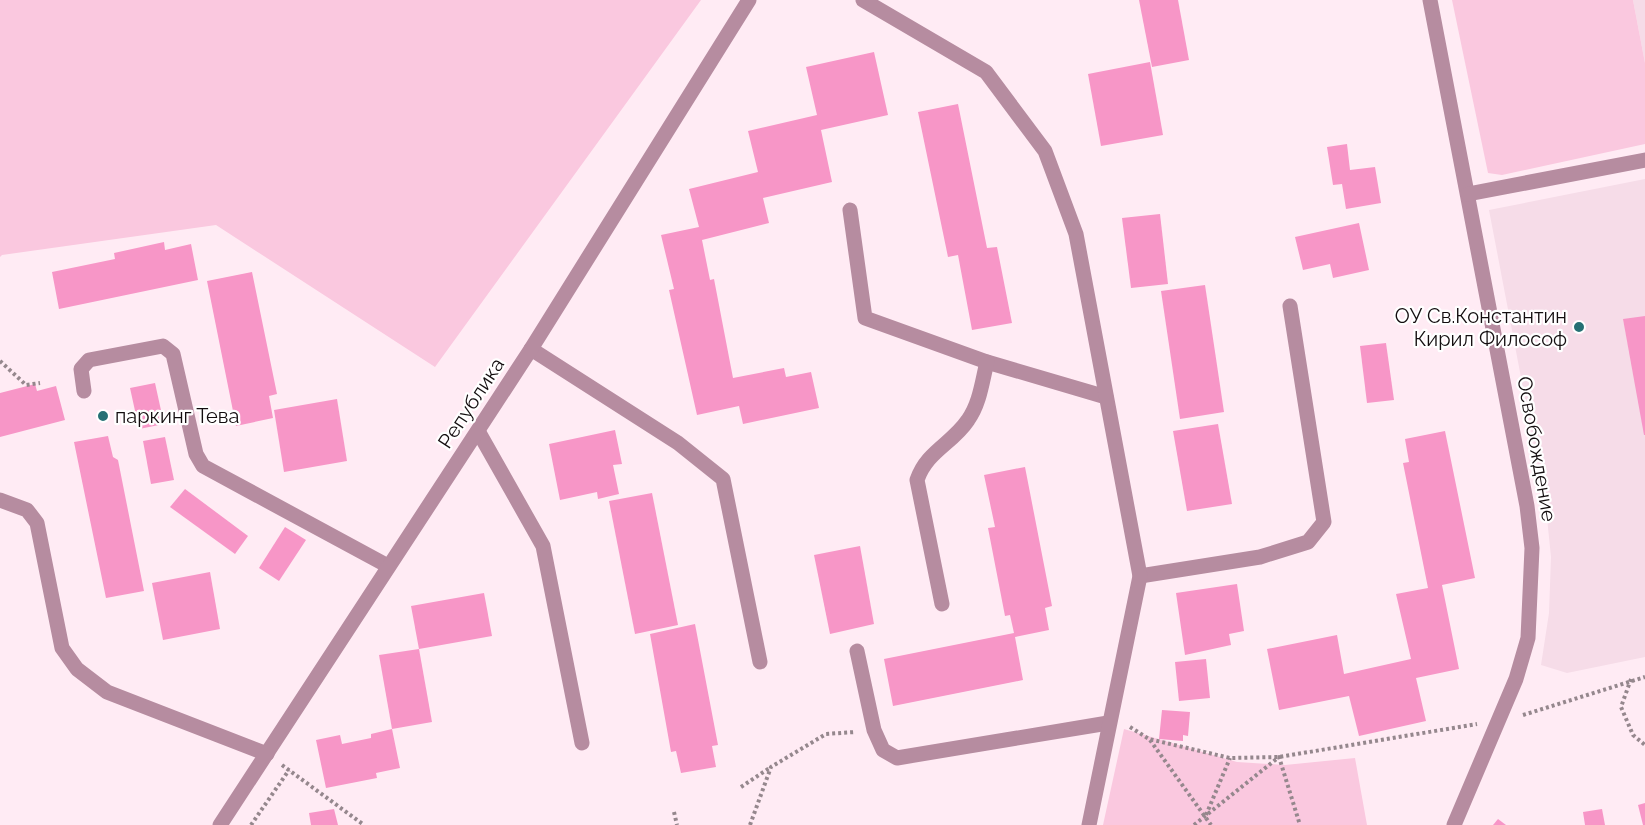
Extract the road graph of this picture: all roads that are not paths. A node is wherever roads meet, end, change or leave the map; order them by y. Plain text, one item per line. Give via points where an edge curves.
1 (749, 0) edge
2 (863, 0) edge
3 (1430, 0) edge
4 (1645, 160) edge
5 (1468, 194) junction
6 (850, 210) dead end
7 (1290, 306) dead end
8 (531, 349) junction
9 (987, 362) junction
10 (84, 391) dead end
11 (1106, 397) junction
12 (478, 431) junction
13 (0, 500) edge
14 (388, 566) junction
15 (1140, 576) junction
16 (942, 604) dead end
17 (857, 651) dead end
18 (760, 662) dead end
19 (1109, 719) junction
20 (582, 743) dead end
21 (267, 754) junction
22 (220, 825) edge
23 (1089, 825) edge
24 (1454, 825) edge

1 - 8 street, Република
2 - 11 street via 986,72 1045,151 1076,234
3 - 5 street, Освобождение
4 - 5 street
5 - 24 street, Освобождение via 1532,548 1528,638 1516,680
6 - 9 street via 865,318
7 - 15 street via 1324,522 1308,542 1260,557
8 - 12 street, Република
8 - 18 street via 678,443 723,479
9 - 11 street
9 - 16 street via 968,422 923,464 917,480
10 - 14 street via 81,369 89,360 163,346 173,354 196,454 203,466
11 - 15 street
12 - 14 street, Република
12 - 20 street via 543,546
13 - 21 street via 27,510 37,523 62,648 77,669 107,692
14 - 21 street, Република
15 - 19 street
17 - 19 street via 874,730 883,750 897,758
19 - 23 street
21 - 22 street, Република

